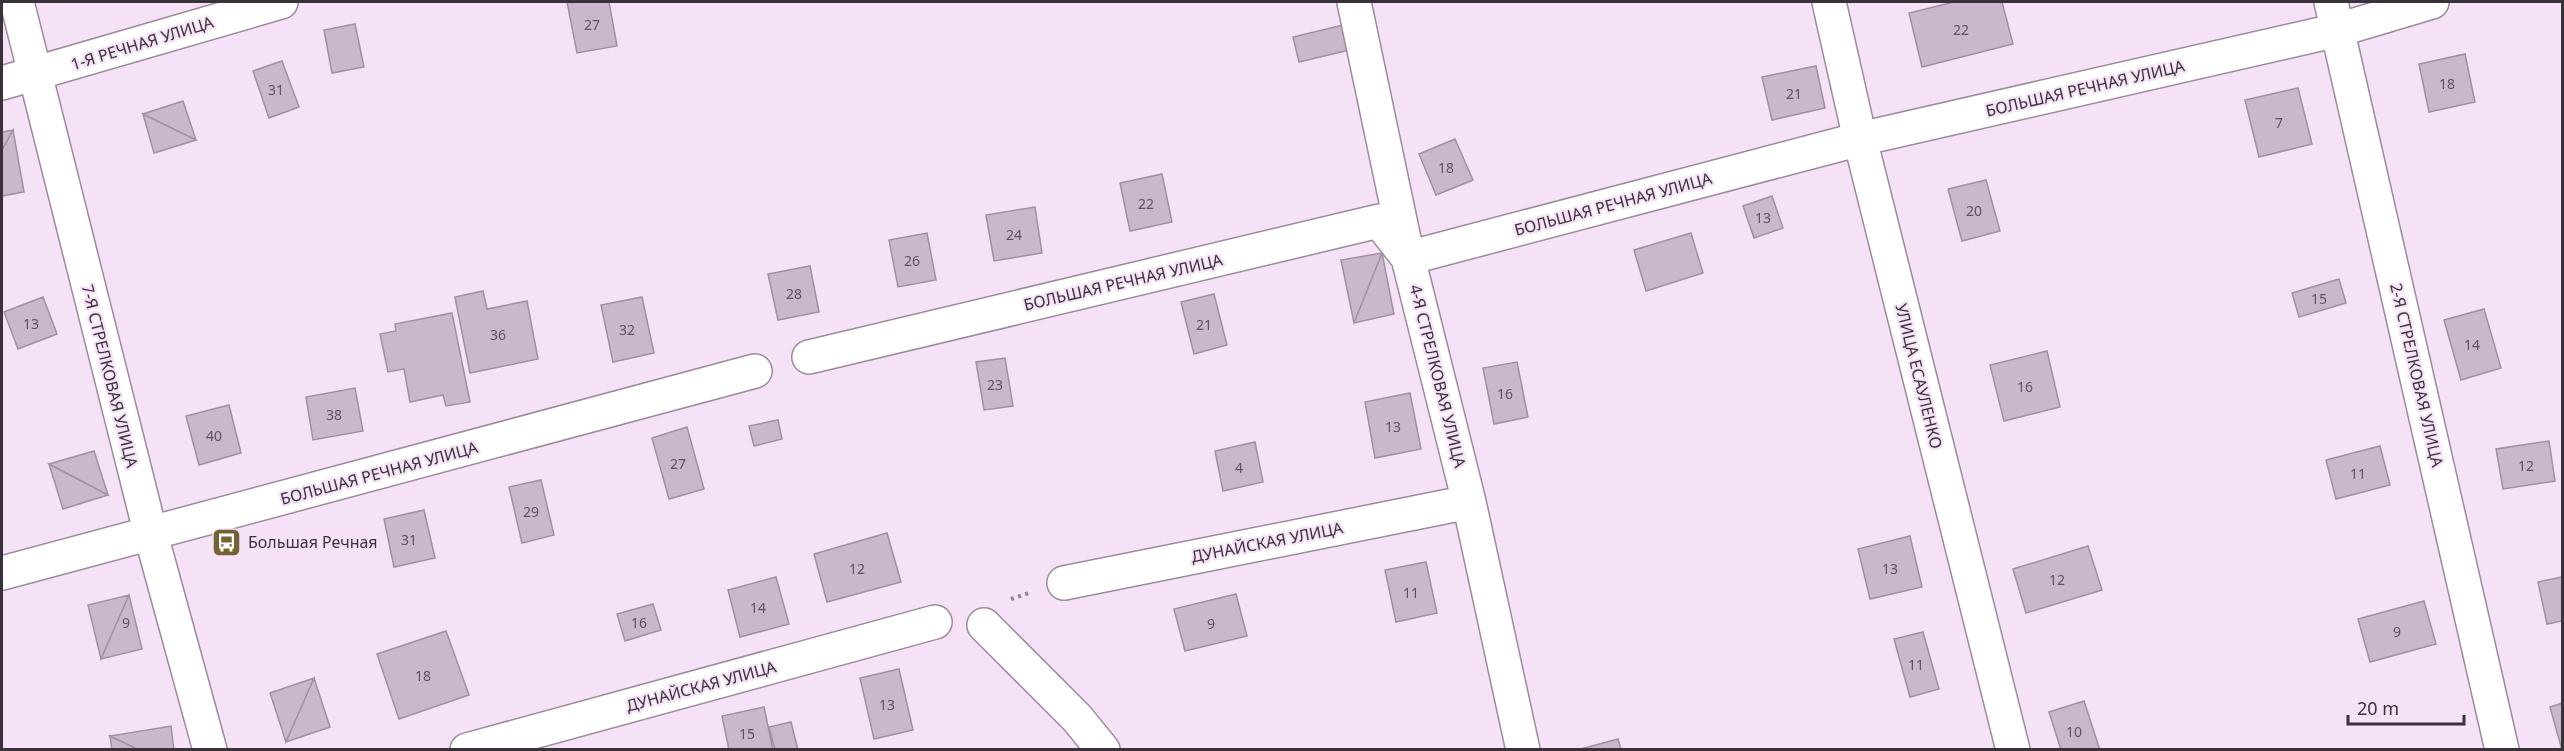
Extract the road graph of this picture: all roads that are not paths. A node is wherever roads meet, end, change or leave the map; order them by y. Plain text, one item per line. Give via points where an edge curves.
1 (17, 2) edge
2 (281, 2) edge
3 (1354, 2) edge
4 (1829, 2) edge
5 (2432, 2) edge
6 (2335, 16) edge
7 (34, 76) junction
8 (2, 83) edge
9 (1860, 139) junction
10 (1408, 258) junction
11 (809, 357) dead end
12 (755, 371) dead end
13 (1469, 502) junction
14 (151, 535) junction
15 (2, 573) edge
16 (1064, 583) dead end
17 (935, 622) dead end
18 (984, 625) dead end
19 (210, 750) edge
20 (467, 750) edge
21 (1103, 750) edge
22 (1523, 750) edge
23 (2013, 750) edge
24 (2502, 750) edge

1 - 7 street, 7-Я СТРЕЛКОВАЯ УЛИЦА
2 - 7 street, 1-Я РЕЧНАЯ УЛИЦА
3 - 10 street, 4-Я СТРЕЛКОВАЯ УЛИЦА
4 - 9 street, УЛИЦА ЕСАУЛЕНКО
5 - 6 street, БОЛЬШАЯ РЕЧНАЯ УЛИЦА
6 - 9 street, БОЛЬШАЯ РЕЧНАЯ УЛИЦА
6 - 24 street, 2-Я СТРЕЛКОВАЯ УЛИЦА
7 - 8 street, 1-Я РЕЧНАЯ УЛИЦА
7 - 14 street, 7-Я СТРЕЛКОВАЯ УЛИЦА
9 - 10 street, БОЛЬШАЯ РЕЧНАЯ УЛИЦА
9 - 23 street, УЛИЦА ЕСАУЛЕНКО
10 - 11 street, БОЛЬШАЯ РЕЧНАЯ УЛИЦА via 1378,221
10 - 13 street, 4-Я СТРЕЛКОВАЯ УЛИЦА
12 - 14 street, БОЛЬШАЯ РЕЧНАЯ УЛИЦА
13 - 16 street, ДУНАЙСКАЯ УЛИЦА
13 - 22 street, 4-Я СТРЕЛКОВАЯ УЛИЦА
14 - 15 street, БОЛЬШАЯ РЕЧНАЯ УЛИЦА
14 - 19 street, 7-Я СТРЕЛКОВАЯ УЛИЦА
17 - 20 street, ДУНАЙСКАЯ УЛИЦА
18 - 21 street via 1077,718

